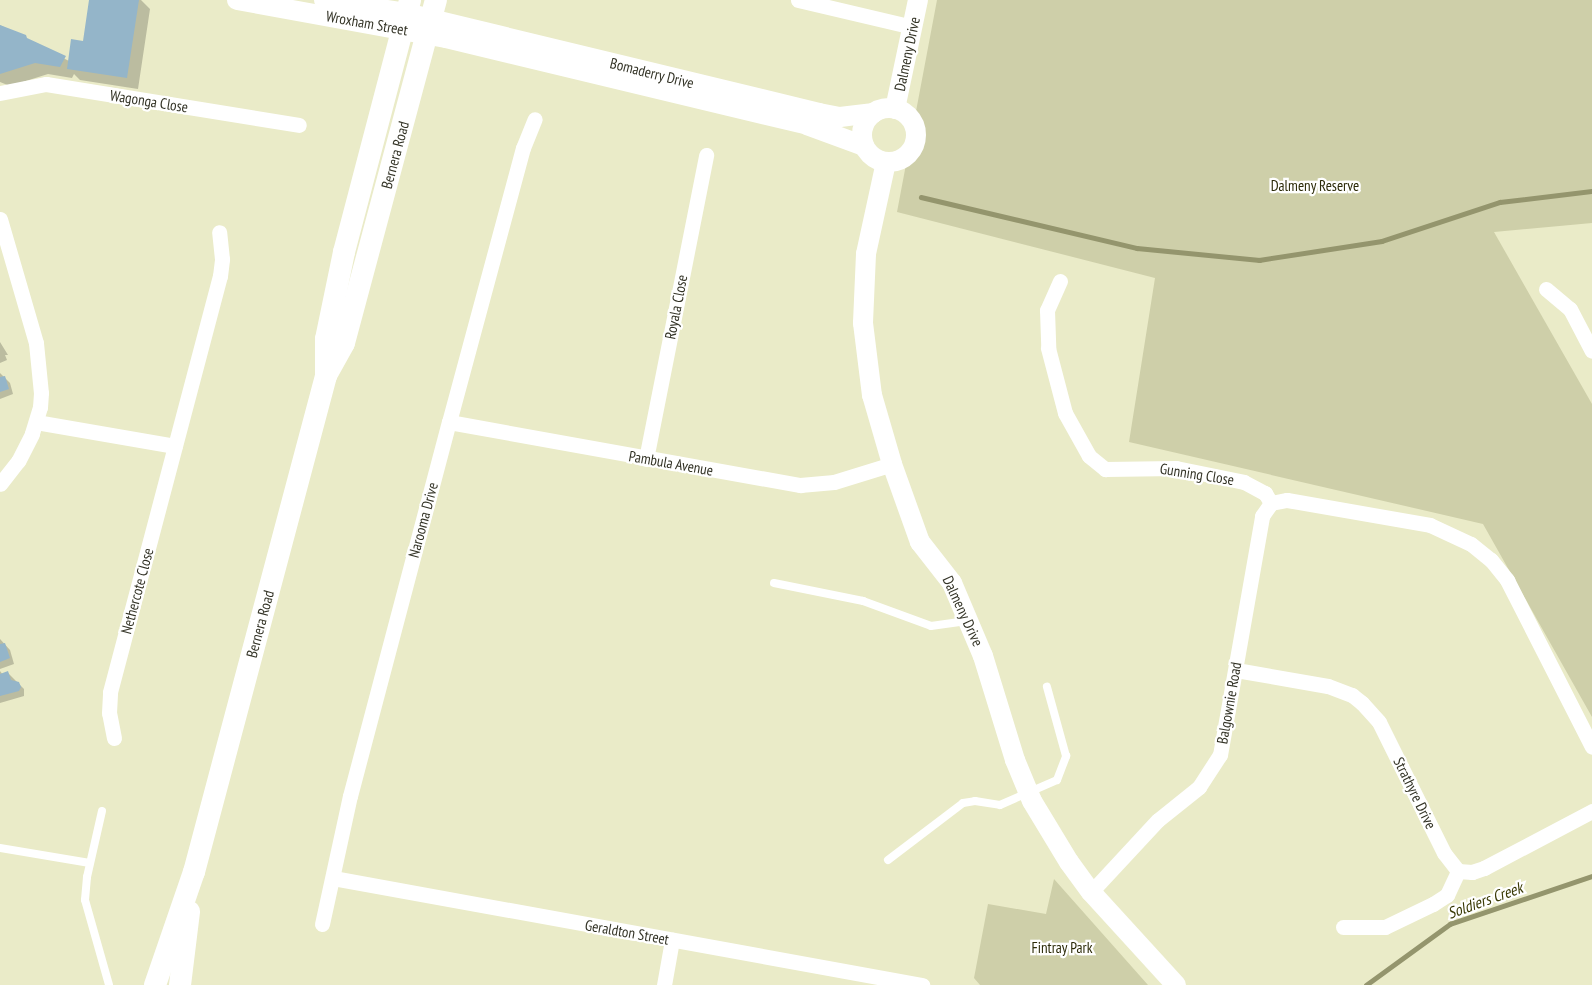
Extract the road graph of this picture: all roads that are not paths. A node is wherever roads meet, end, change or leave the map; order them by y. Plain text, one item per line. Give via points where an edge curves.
1 (237, 0) edge
2 (324, 0) edge
3 (798, 0) edge
4 (918, 0) edge
5 (406, 14) edge
6 (431, 17) edge
7 (913, 27) junction
8 (0, 93) edge
9 (895, 109) junction
10 (874, 113) junction
11 (535, 119) dead end
12 (299, 125) dead end
13 (864, 146) junction
14 (706, 155) dead end
15 (886, 162) junction
16 (0, 219) edge
17 (219, 232) dead end
18 (1060, 281) dead end
19 (1546, 289) dead end
20 (1592, 351) edge
21 (326, 376) junction
22 (36, 422) junction
23 (449, 422) junction
24 (175, 446) junction
25 (646, 459) junction
26 (892, 464) junction
27 (0, 484) edge
28 (1271, 503) junction
29 (774, 583) dead end
30 (967, 621) junction
31 (1236, 670) junction
32 (1047, 687) dead end
33 (114, 738) dead end
34 (1592, 747) edge
35 (1028, 793) junction
36 (102, 811) dead end
37 (1592, 811) edge
38 (0, 848) edge
39 (888, 860) dead end
40 (90, 863) junction
41 (1458, 871) junction
42 (194, 872) junction
43 (333, 878) junction
44 (1091, 892) junction
45 (322, 924) dead end
46 (1343, 927) dead end
47 (672, 940) junction
48 (109, 985) edge
49 (155, 985) edge
50 (180, 985) edge
51 (664, 985) edge
52 (922, 985) edge
53 (1176, 985) edge

1 - 5 street, Wroxham Street
2 - 5 street, Wroxham Street
3 - 7 street
4 - 7 street, Dalmeny Drive
5 - 6 street, Wroxham Street
5 - 21 main road, Bernera Road via 344,252 326,339
6 - 10 street, Bomaderry Drive via 819,114 840,117
6 - 13 street, Bomaderry Drive via 807,125
6 - 21 main road, Bernera Road via 344,343
7 - 9 street, Dalmeny Drive
8 - 12 street, Wagonga Close via 46,84
9 - 10 street
9 - 15 street via 912,120 915,141 902,159
10 - 13 street via 862,131
11 - 23 street, Narooma Drive via 522,148
13 - 15 street via 871,155
14 - 25 street, Royala Close
15 - 26 street, Dalmeny Drive via 866,254 863,323 872,395
16 - 22 street via 40,361 41,393
17 - 24 street, Nethercote Close via 220,276
18 - 28 street, Gunning Close via 1047,310 1048,348 1065,413 1089,456 1105,469 1176,468 1244,482 1265,493
19 - 20 street via 1570,309
21 - 42 main road, Bernera Road
22 - 24 street
22 - 27 street via 22,453
23 - 25 street, Pambula Avenue
23 - 43 street, Narooma Drive via 350,796
24 - 33 street, Nethercote Close via 110,692
25 - 26 street, Pambula Avenue via 812,485 847,479
26 - 30 street, Dalmeny Drive via 920,542 945,572
28 - 31 street, Balgownie Road via 1262,516
28 - 34 street via 1287,500 1430,525 1471,544 1507,580
29 - 30 lane via 857,599 931,626
30 - 35 street, Dalmeny Drive via 983,656
31 - 41 street, Strathyre Drive via 1328,686 1352,694 1362,703 1379,722 1444,853
31 - 44 street, Balgownie Road via 1221,748 1208,776 1158,820
32 - 35 lane via 1066,756 1057,780
35 - 39 lane via 1000,805 963,803
35 - 44 street, Dalmeny Drive
36 - 40 lane
37 - 41 street via 1484,868
38 - 40 lane
40 - 48 lane via 85,900
41 - 46 street via 1447,895 1433,904 1385,927
42 - 49 main road, Bernera Road
42 - 50 main road, Bernera Road
43 - 45 street, Narooma Drive
43 - 47 street, Geraldton Street
44 - 53 street, Dalmeny Drive
47 - 51 street
47 - 52 street, Geraldton Street

